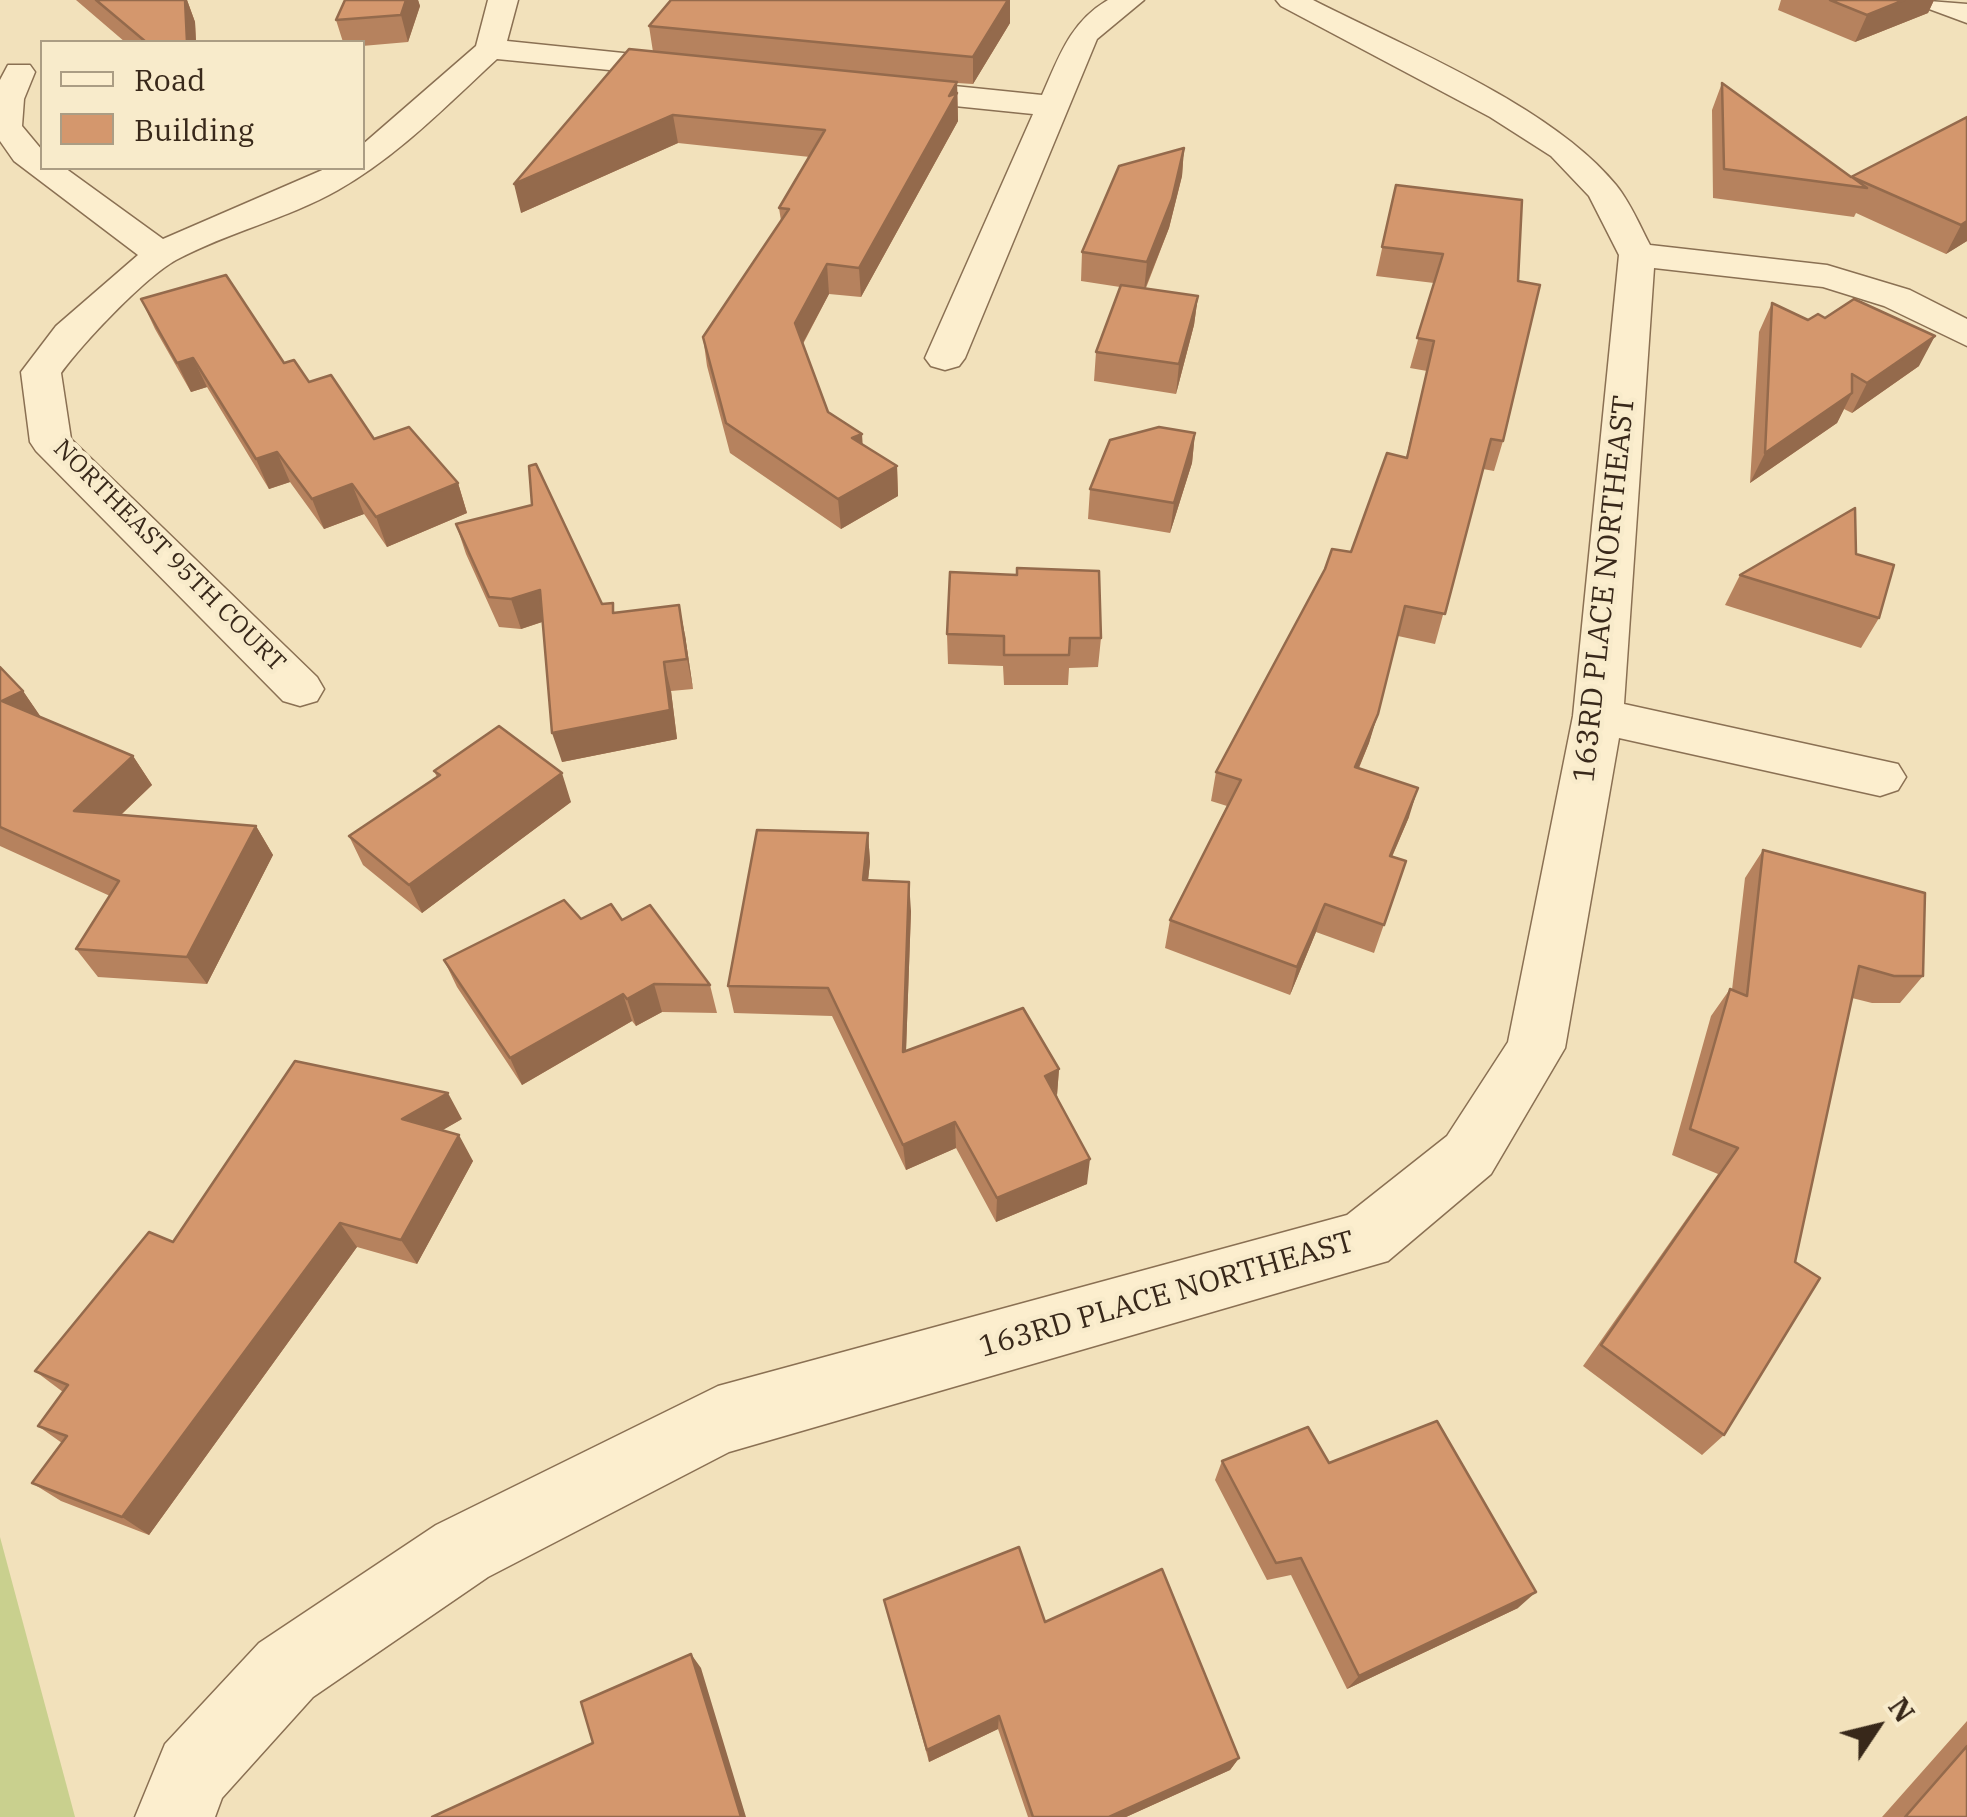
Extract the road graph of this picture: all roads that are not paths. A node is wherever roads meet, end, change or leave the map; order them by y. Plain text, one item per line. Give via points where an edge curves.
1 (503, 0) edge
2 (1129, 0) edge
3 (1291, 0) edge
4 (1931, 0) edge
5 (1967, 14) edge
6 (490, 48) junction
7 (20, 72) dead end
8 (722, 72) edge
9 (858, 86) edge
10 (1052, 106) junction
11 (365, 158) edge
12 (40, 165) edge
13 (47, 170) edge
14 (348, 170) edge
15 (160, 254) junction
16 (1637, 255) junction
17 (1967, 334) edge
18 (946, 358) dead end
19 (300, 689) dead end
20 (1598, 716) junction
21 (1880, 777) dead end
22 (175, 1817) edge

1 - 6 street
2 - 10 street via 1083,36
3 - 16 street via 1563,148 1604,192
4 - 5 street
6 - 8 street
6 - 11 street
7 - 12 street via 6,126
9 - 10 street
10 - 18 street
13 - 15 street
14 - 15 street
15 - 19 street, NORTHEAST 95TH COURT via 70,334 42,372 51,442
16 - 17 street via 1828,276 1898,298
16 - 20 street, 163RD PLACE NORTHEAST
20 - 21 street
20 - 22 street, 163RD PLACE NORTHEAST via 1536,1048 1469,1155 1365,1240 718,1421 462,1550 286,1670 193,1772

